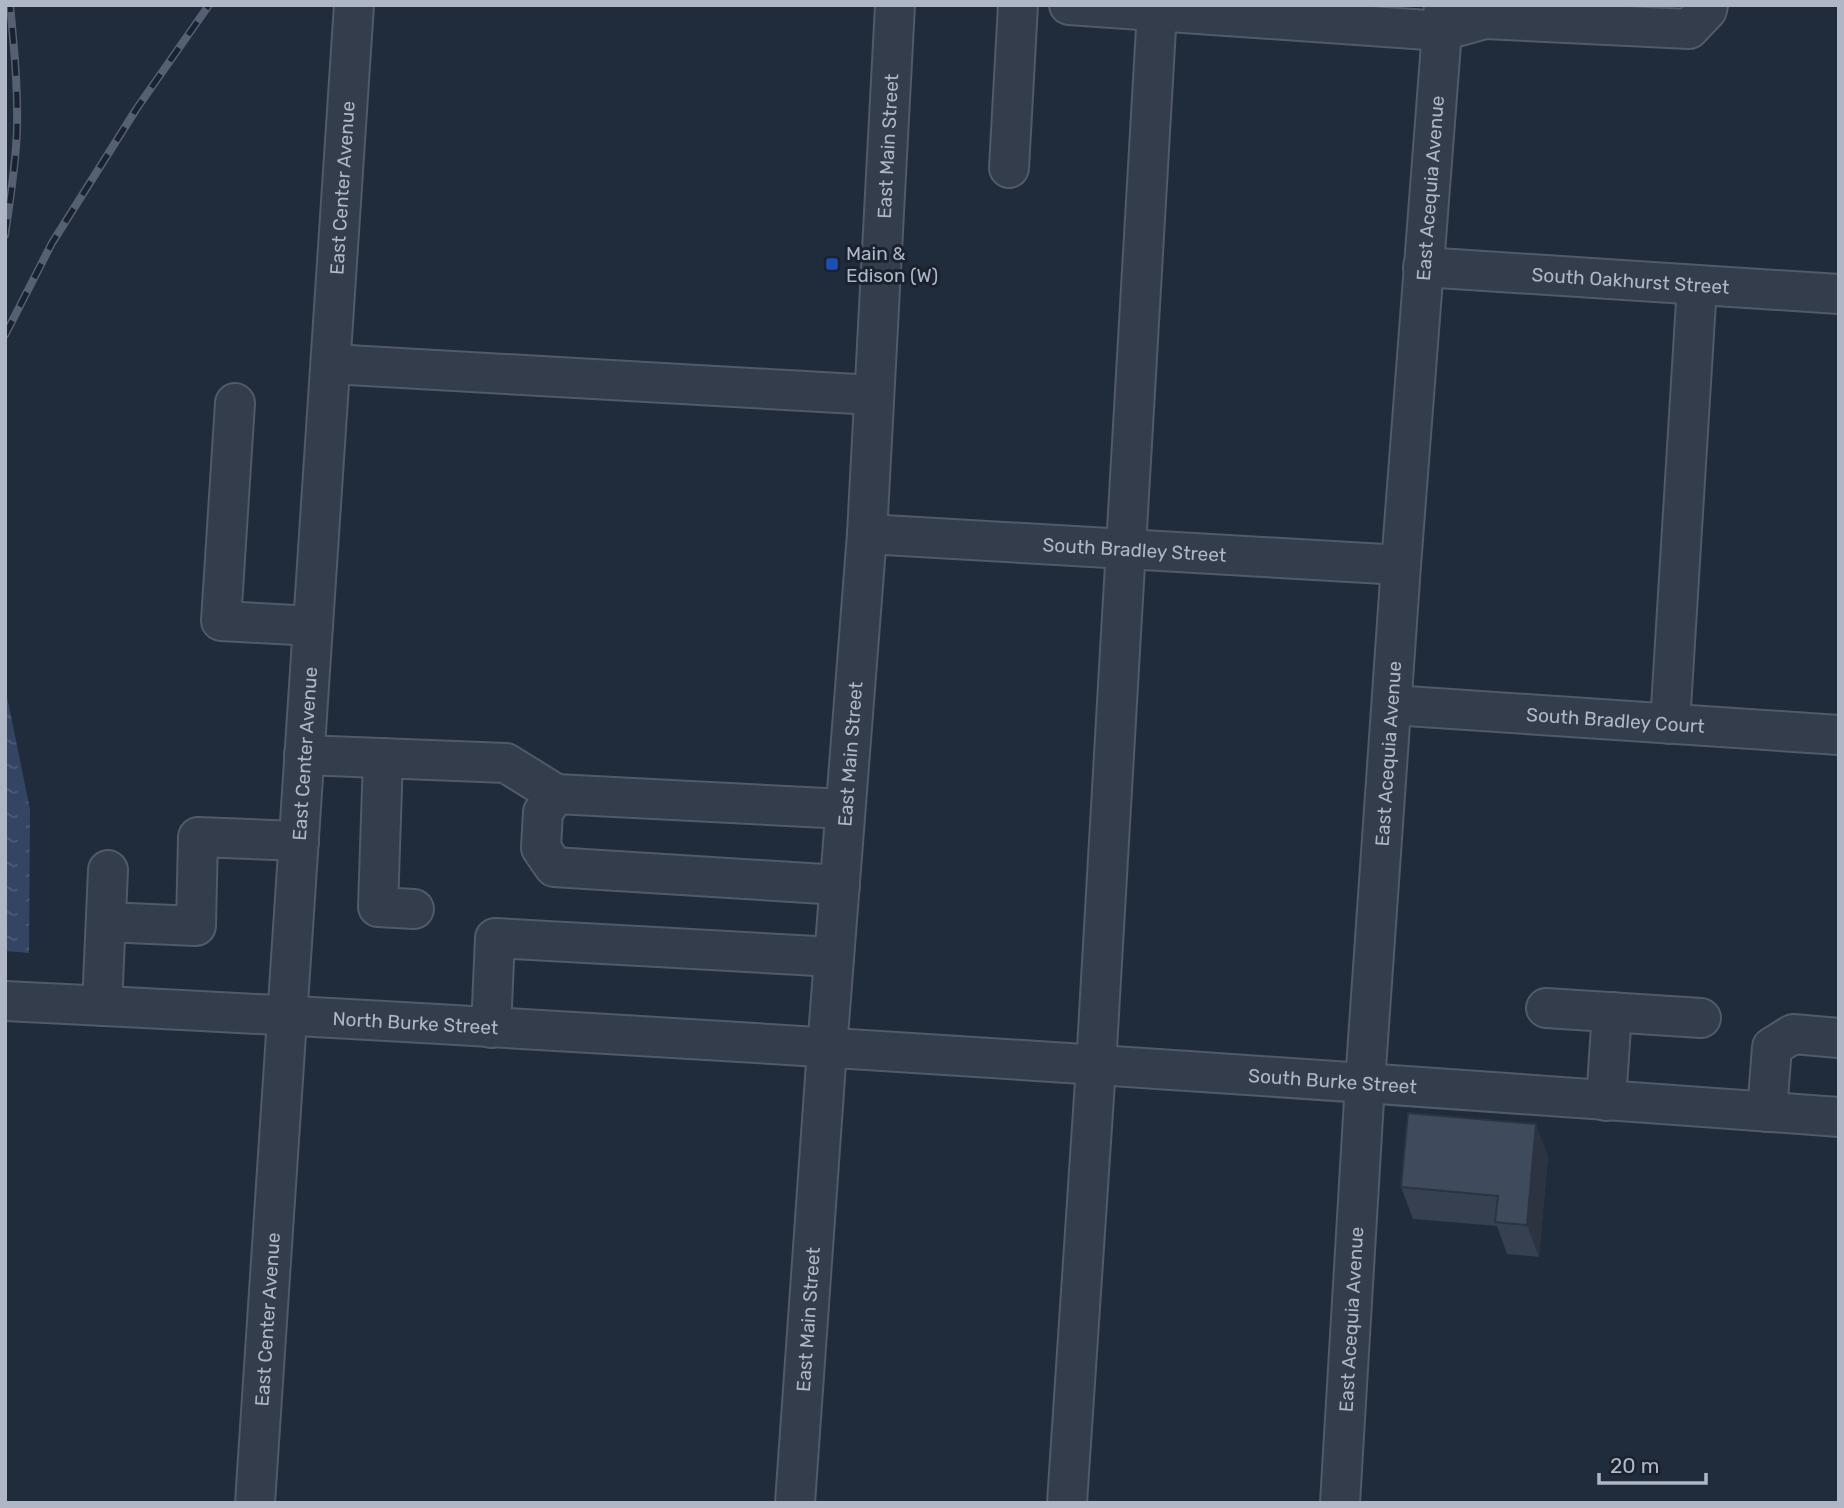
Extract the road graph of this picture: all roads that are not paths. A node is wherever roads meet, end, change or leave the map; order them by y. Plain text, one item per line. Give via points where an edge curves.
1 (354, 5) edge
2 (895, 5) edge
3 (1018, 5) edge
4 (1069, 5) edge
5 (1708, 5) edge
6 (1157, 11) junction
7 (1443, 18) edge
8 (1009, 168) dead end
9 (1423, 267) junction
10 (1697, 285) junction
11 (1839, 294) edge
12 (331, 364) junction
13 (874, 395) junction
14 (234, 403) dead end
15 (867, 534) junction
16 (1126, 548) junction
17 (1401, 565) junction
18 (313, 626) junction
19 (1392, 705) junction
20 (1670, 724) junction
21 (1839, 735) edge
22 (304, 755) junction
23 (383, 758) junction
24 (556, 794) junction
25 (845, 809) junction
26 (299, 841) junction
27 (108, 870) dead end
28 (840, 885) junction
29 (414, 909) dead end
30 (106, 922) junction
31 (834, 957) junction
32 (5, 1001) edge
33 (102, 1006) junction
34 (1546, 1007) dead end
35 (1612, 1012) junction
36 (288, 1015) junction
37 (1701, 1018) dead end
38 (491, 1028) junction
39 (1839, 1038) edge
40 (827, 1049) junction
41 (1096, 1066) junction
42 (1365, 1083) junction
43 (1606, 1101) junction
44 (1767, 1112) junction
45 (1839, 1117) edge
46 (255, 1503) edge
47 (795, 1503) edge
48 (1067, 1503) edge
49 (1340, 1503) edge

1 - 12 street, East Center Avenue
2 - 13 street, East Main Street
3 - 8 street
4 - 6 street
5 - 7 street via 1689,29
6 - 7 street
6 - 16 street
7 - 9 street, East Acequia Avenue
9 - 10 street, South Oakhurst Street
9 - 17 street, East Acequia Avenue
10 - 11 street, South Oakhurst Street
10 - 20 street
12 - 13 street
12 - 18 street, East Center Avenue
13 - 15 street, East Main Street
14 - 18 street via 220,621
15 - 16 street, South Bradley Street
15 - 25 street, East Main Street
16 - 17 street, South Bradley Street
16 - 41 street
17 - 19 street, East Acequia Avenue
18 - 22 street, East Center Avenue
19 - 20 street, South Bradley Court
19 - 42 street, East Acequia Avenue
20 - 21 street, South Bradley Court
22 - 23 street
22 - 26 street, East Center Avenue
23 - 24 street via 506,763
23 - 29 street via 377,907
24 - 25 street
24 - 28 street via 543,812 541,848 554,867
25 - 28 street, East Main Street
26 - 30 street via 198,837 196,926
26 - 36 street, East Center Avenue
27 - 30 street
28 - 31 street, East Main Street
30 - 33 street
31 - 38 street via 495,938
31 - 40 street, East Main Street
32 - 33 street, North Burke Street
33 - 36 street, North Burke Street
34 - 35 street
35 - 37 street
35 - 43 street
36 - 38 street, North Burke Street
36 - 46 street, East Center Avenue
38 - 40 street, North Burke Street
39 - 44 street via 1793,1034 1772,1047
40 - 41 street, South Burke Street
40 - 47 street, East Main Street
41 - 42 street, South Burke Street
41 - 48 street
42 - 43 street, South Burke Street
42 - 49 street, East Acequia Avenue
43 - 44 street, South Burke Street
44 - 45 street, South Burke Street

